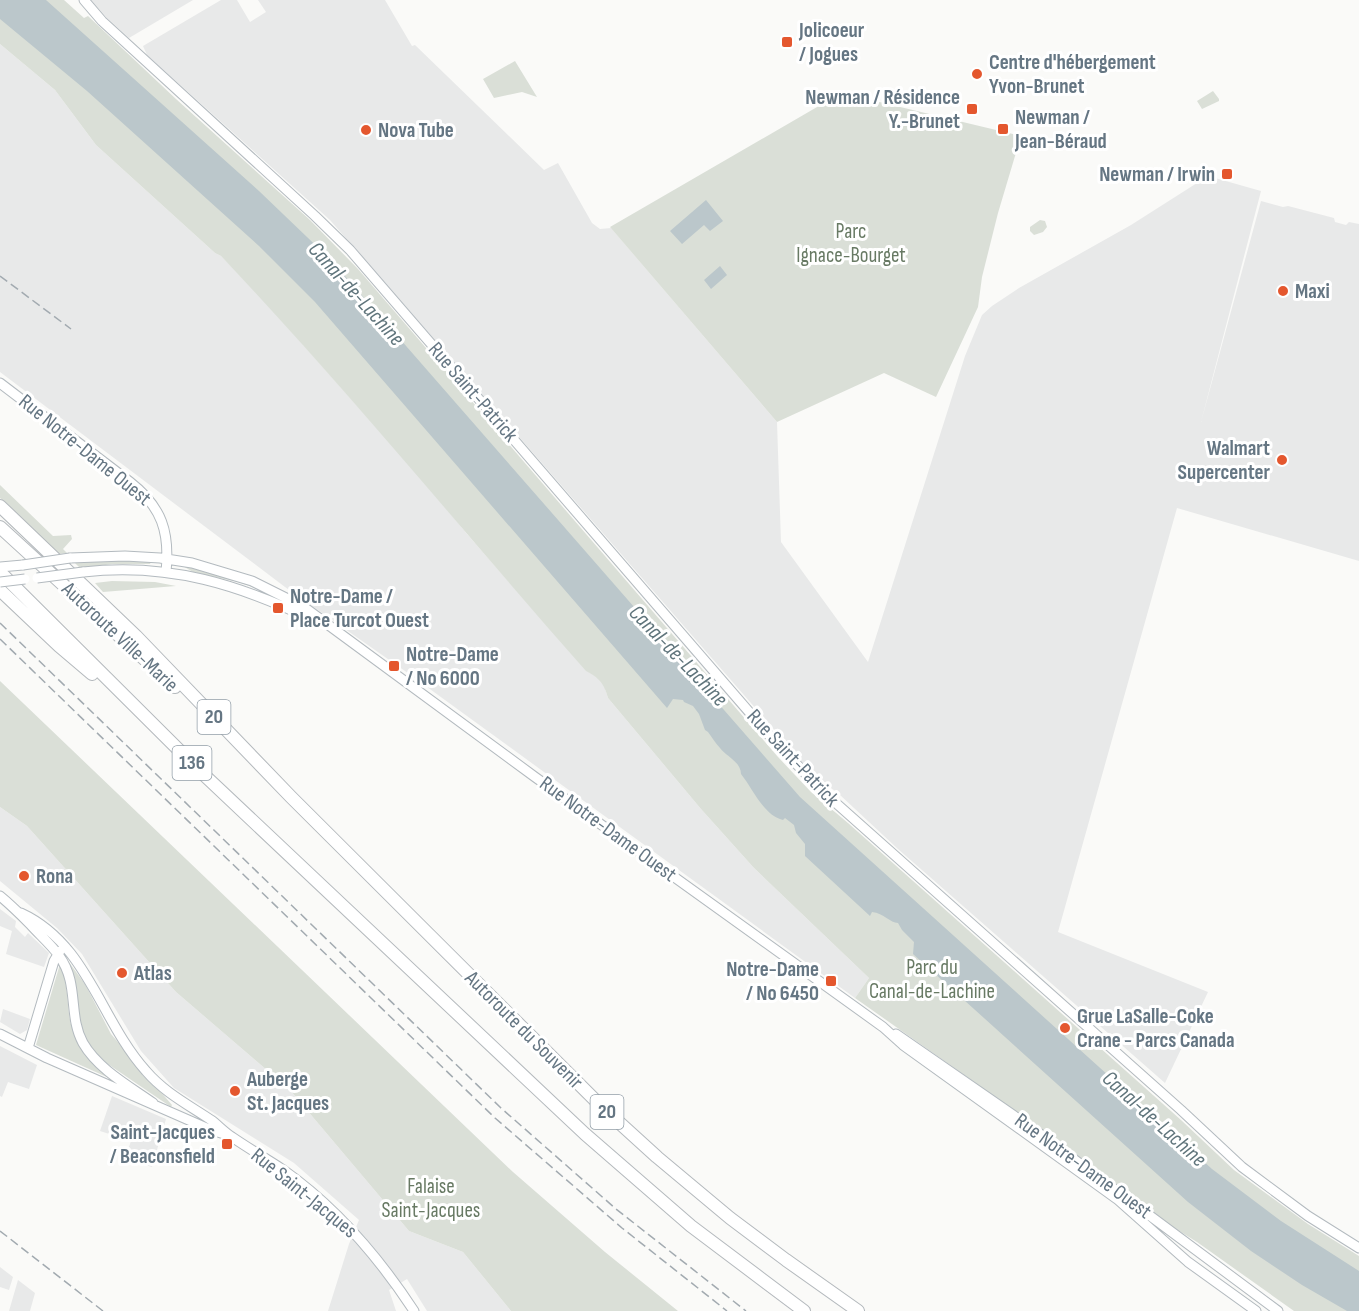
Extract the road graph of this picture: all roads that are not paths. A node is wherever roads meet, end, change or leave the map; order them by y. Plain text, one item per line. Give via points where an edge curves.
1 (84, 0) edge
2 (0, 382) edge
3 (0, 506) edge
4 (0, 527) edge
5 (167, 559) junction
6 (0, 569) edge
7 (166, 572) junction
8 (0, 582) edge
9 (0, 590) edge
10 (333, 630) junction
11 (131, 703) junction
12 (291, 797) junction
13 (254, 821) joint
14 (0, 896) edge
15 (61, 950) junction
16 (884, 1027) junction
17 (0, 1034) edge
18 (27, 1048) junction
19 (153, 1103) junction
20 (232, 1137) junction
21 (1359, 1248) edge
22 (1268, 1308) edge
23 (414, 1311) edge
24 (804, 1311) edge
25 (858, 1311) edge
26 (1256, 1311) edge
27 (1278, 1311) edge

1 - 21 main road, Rue Saint-Patrick via 350,250 761,726 827,796 1237,1163
2 - 5 main road, Rue Notre-Dame Ouest via 146,495 164,525
3 - 12 highway, 20 via 136,636
4 - 12 highway, Autoroute Ville-Marie / 136
5 - 6 main road, bridge via 70,558
5 - 7 main road, Rue Notre-Dame Ouest
5 - 10 main road, Rue Notre-Dame Ouest via 214,568 266,587 308,609
6 - 11 highway, Autoroute Ville-Marie / 136
7 - 8 main road, bridge via 114,569
7 - 10 main road, Rue Notre-Dame Ouest via 252,593
9 - 11 highway via 78,663
10 - 16 main road, Rue Notre-Dame Ouest
11 - 13 highway, Autoroute Ville-Marie / 136
12 - 25 highway, Autoroute du Souvenir / 20 via 555,1063 631,1134 736,1223
13 - 24 highway, Autoroute du Souvenir / 20 via 633,1177
14 - 15 main road, Rue Saint-Jacques
15 - 18 main road
15 - 19 main road, Rue Saint-Jacques via 83,1043 99,1063
15 - 20 main road, Rue Saint-Jacques via 89,977 115,1030 142,1067 168,1092
16 - 22 main road, Rue Notre-Dame Ouest via 1036,1131
16 - 26 main road, Rue Notre-Dame Ouest via 903,1046 1117,1199 1182,1257
17 - 18 main road
18 - 19 main road
19 - 20 main road, Rue Saint-Jacques
20 - 23 main road, Rue Saint-Jacques via 284,1170 344,1221 381,1263
22 - 27 main road, Rue Notre-Dame Ouest

